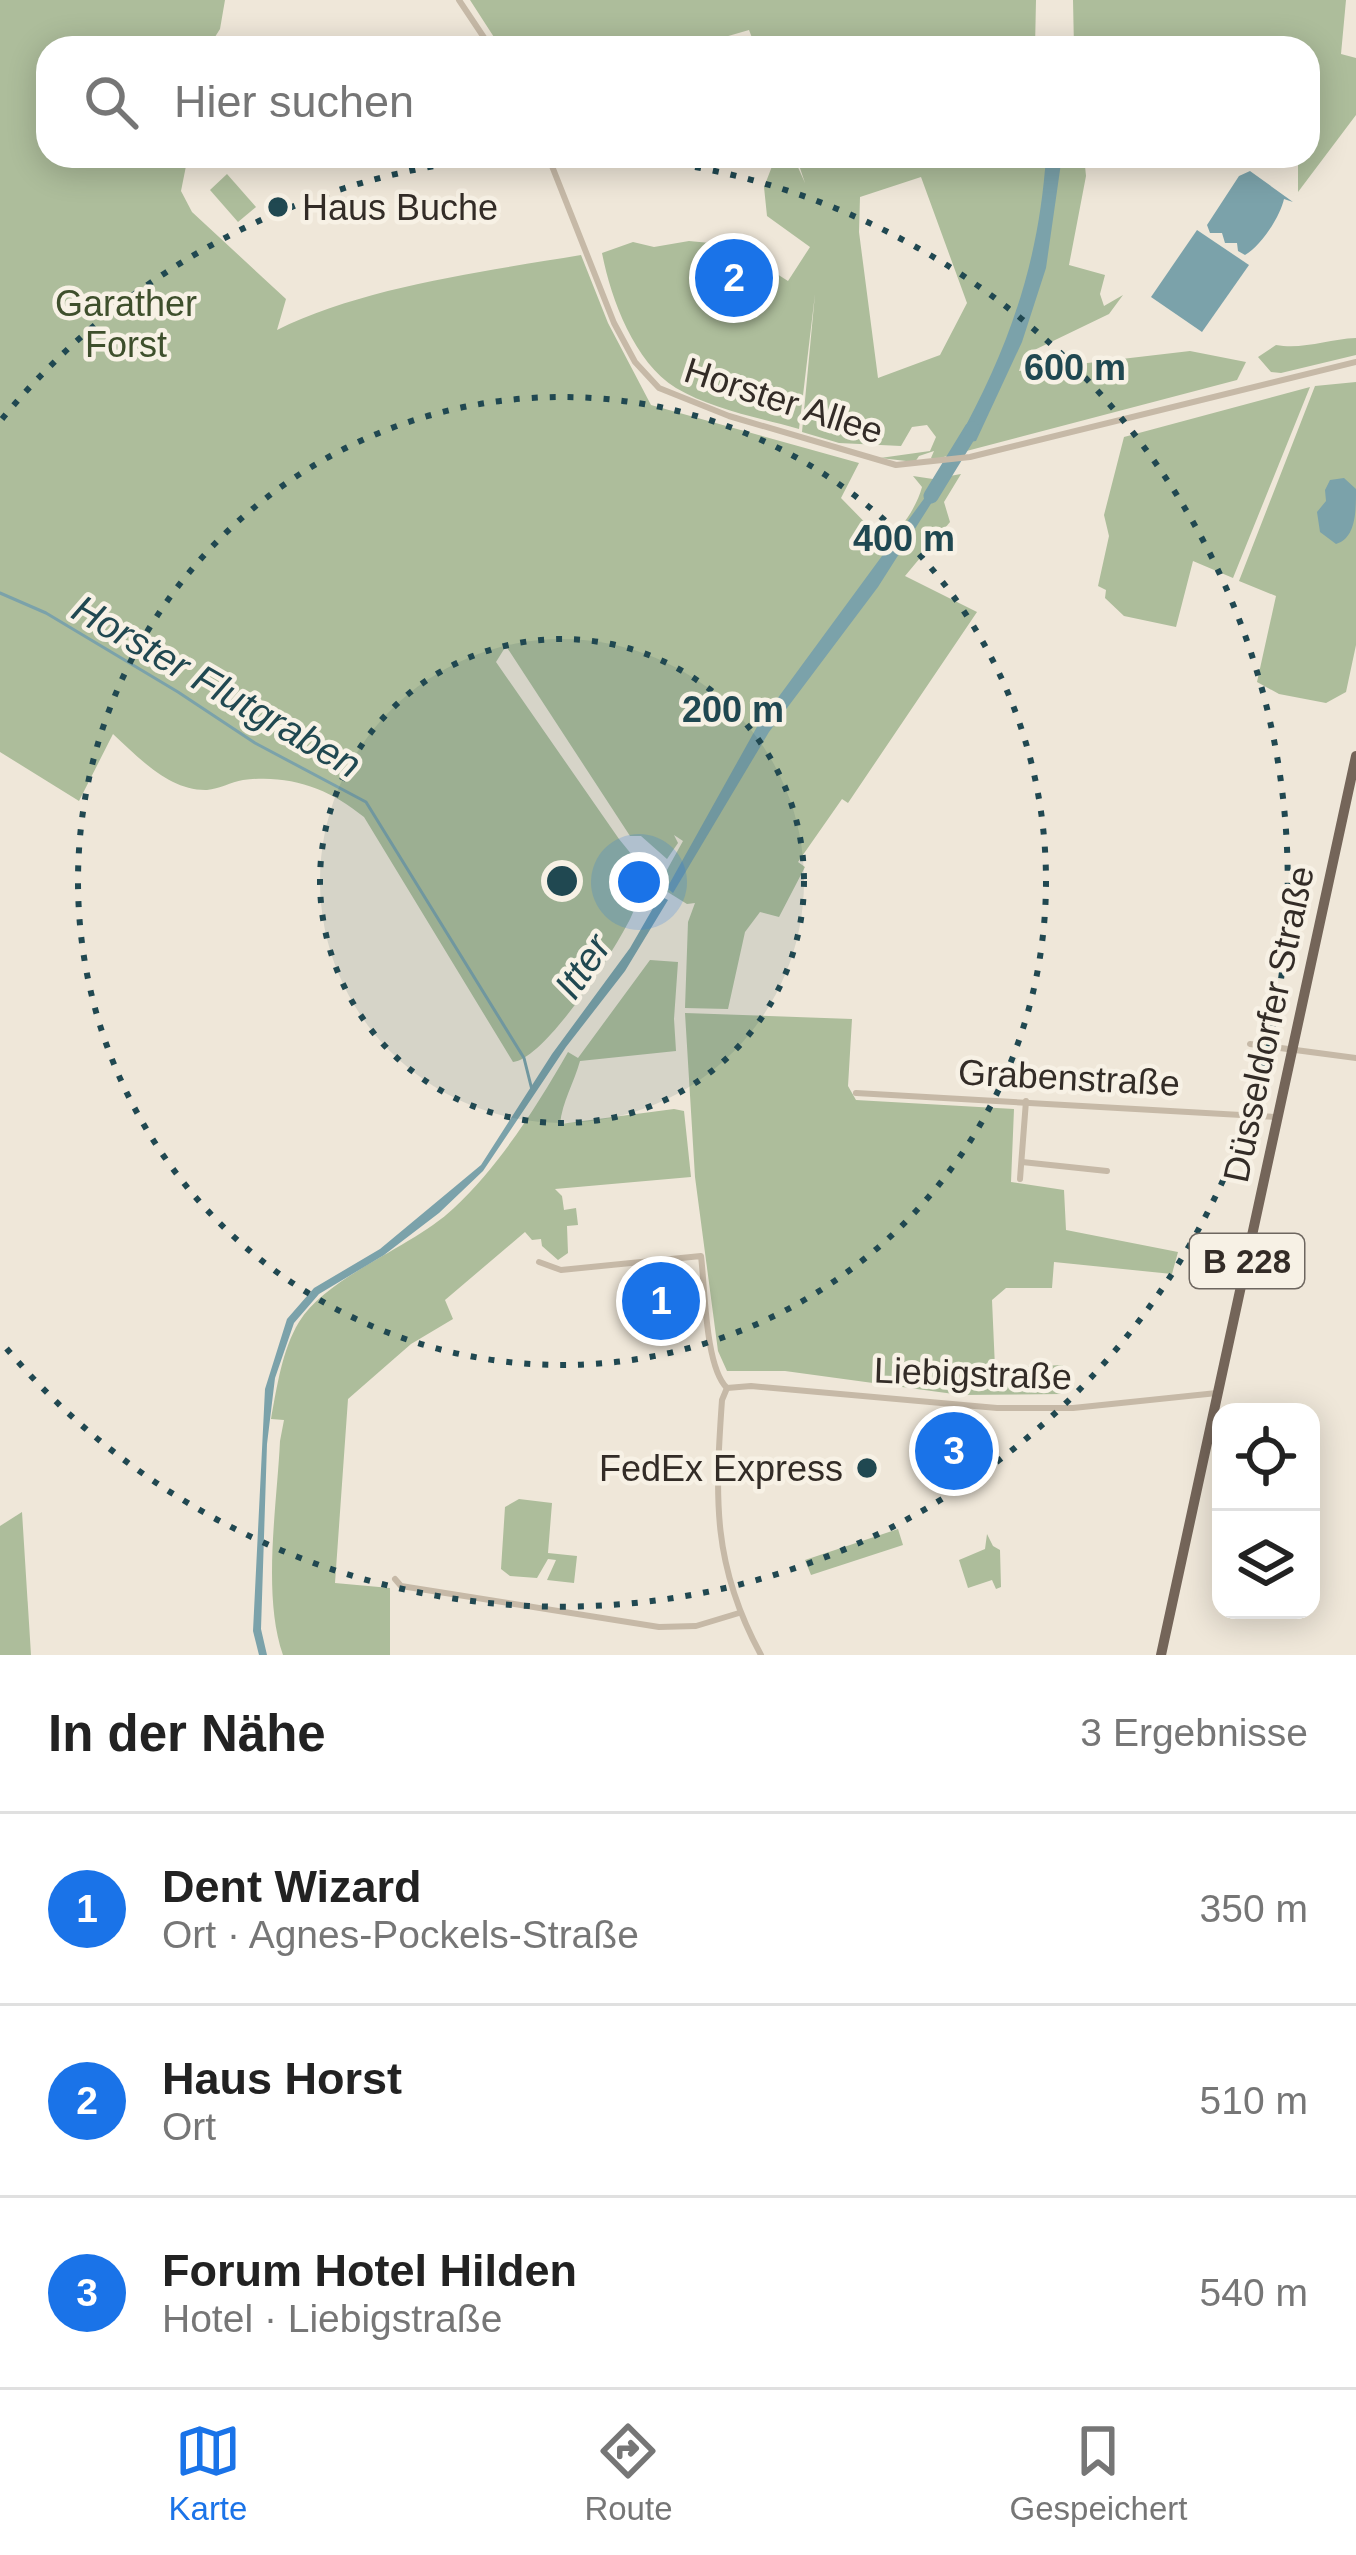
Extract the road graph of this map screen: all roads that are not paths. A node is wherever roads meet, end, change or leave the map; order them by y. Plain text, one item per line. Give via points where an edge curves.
1 (459, 0) edge
2 (483, 36) edge
3 (553, 168) edge
4 (1356, 362) edge
5 (1356, 756) edge
6 (1250, 1044) dead end
7 (1293, 1048) junction
8 (1356, 1058) edge
9 (856, 1093) dead end
10 (1026, 1101) junction
11 (1279, 1118) junction
12 (1022, 1162) junction
13 (1107, 1171) dead end
14 (1020, 1179) dead end
15 (538, 1262) dead end
16 (727, 1388) junction
17 (1217, 1393) junction
18 (394, 1579) dead end
19 (739, 1613) junction
20 (761, 1655) edge
21 (1161, 1655) edge

1 - 2 street
3 - 4 street, Horster Allee via 614,322 659,388 896,465 970,457
5 - 7 main road, Düsseldorfer Straße / B 228
6 - 7 street
7 - 8 street
7 - 11 main road, Düsseldorfer Straße / B 228
9 - 10 street, Grabenstraße
10 - 11 street, Grabenstraße
10 - 12 street
11 - 17 main road, Düsseldorfer Straße / B 228
12 - 13 street
12 - 14 street
15 - 16 street via 561,1270 701,1256 714,1362
16 - 17 street, Liebigstraße via 997,1408
16 - 19 street via 716,1486 721,1551
17 - 21 main road, Düsseldorfer Straße / B 228
18 - 19 street via 659,1627
19 - 20 street

